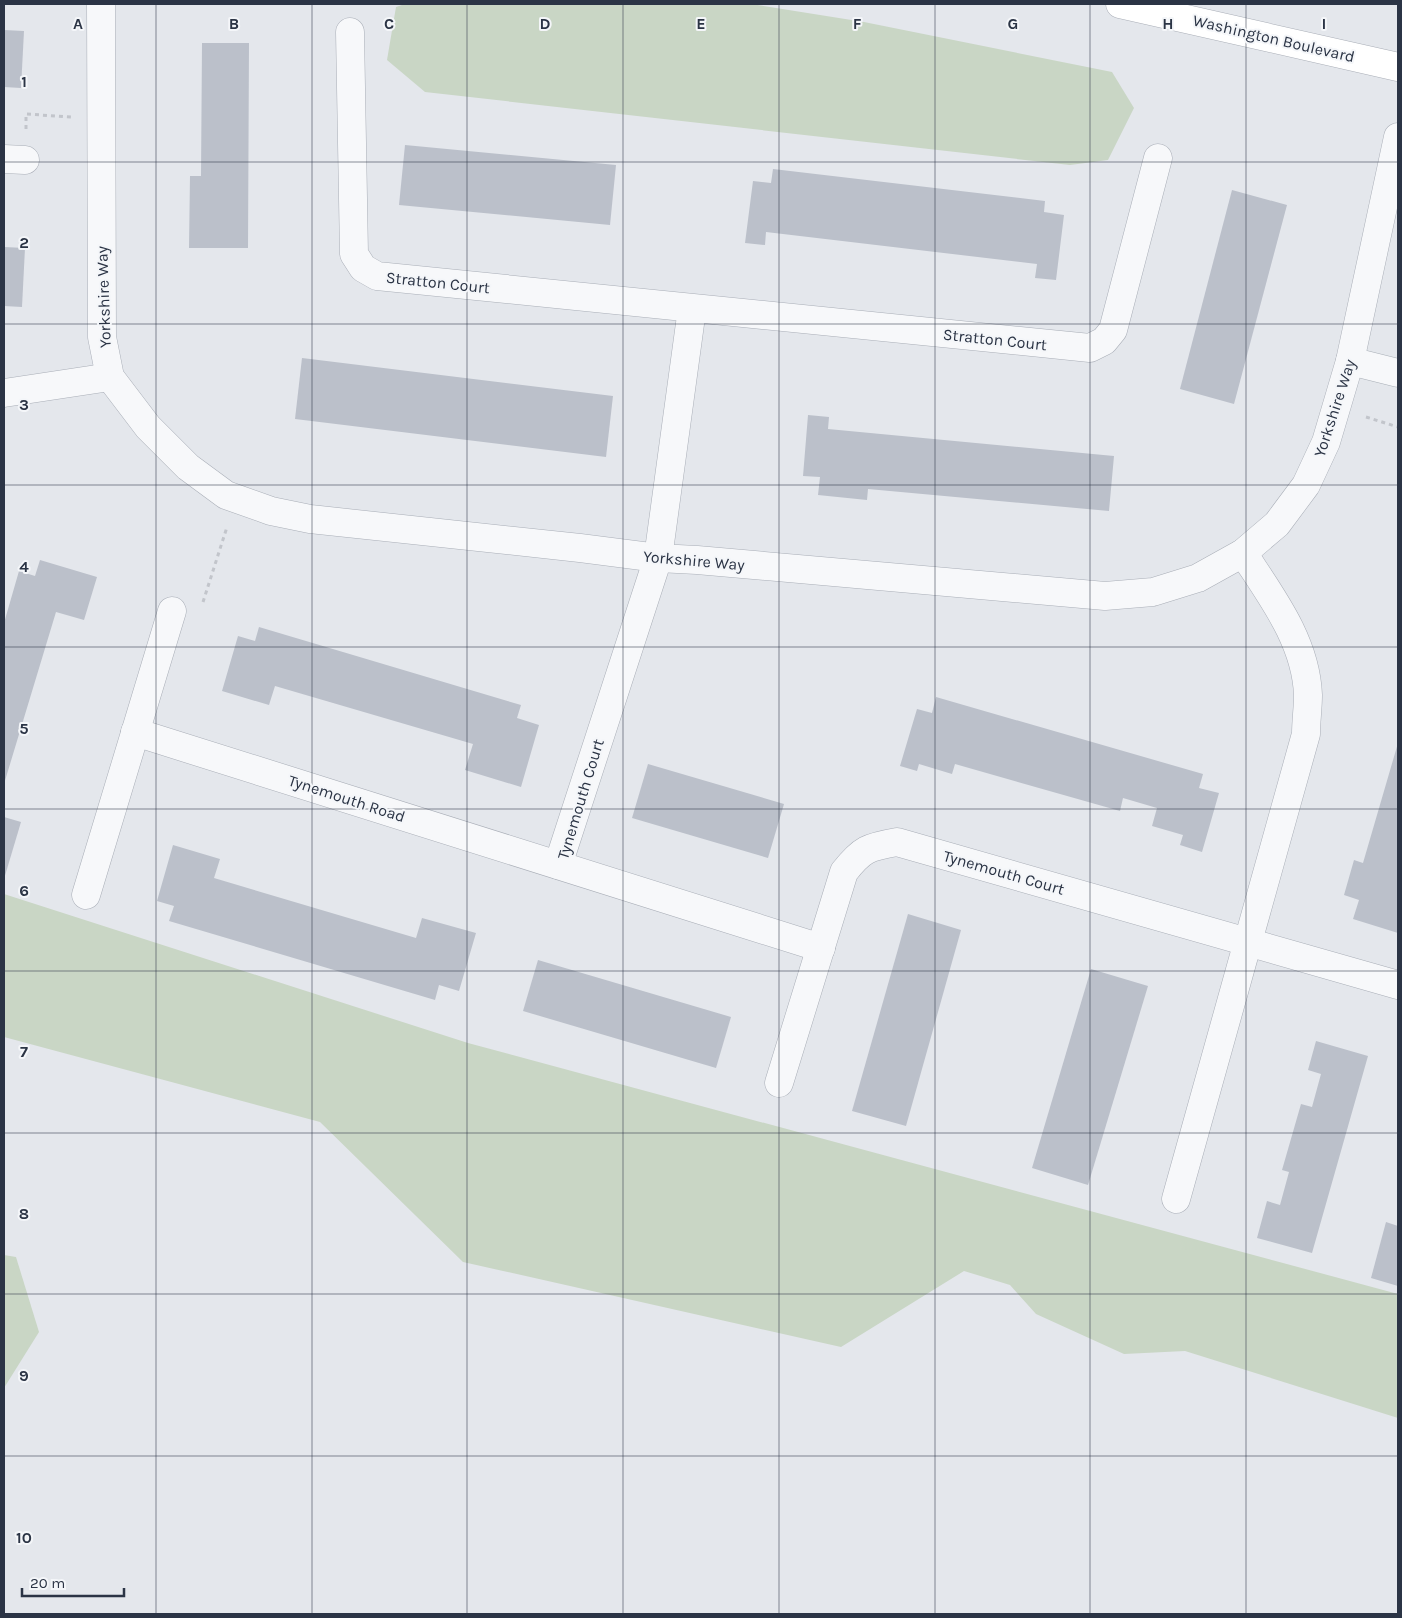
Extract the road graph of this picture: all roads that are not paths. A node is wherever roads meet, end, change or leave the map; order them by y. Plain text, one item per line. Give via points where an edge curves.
1 (101, 4) edge
2 (1120, 4) edge
3 (350, 32) dead end
4 (1398, 67) edge
5 (1398, 138) edge
6 (1158, 158) dead end
7 (692, 309) junction
8 (1350, 361) junction
9 (1398, 374) edge
10 (110, 377) junction
11 (4, 393) edge
12 (1243, 553) junction
13 (658, 558) junction
14 (172, 610) road end
15 (136, 732) junction
16 (558, 865) junction
17 (86, 895) dead end
18 (1248, 942) junction
19 (820, 948) junction
20 (1398, 986) edge
21 (779, 1083) dead end
22 (1176, 1199) dead end

1 - 10 street, Yorkshire Way via 102,337
2 - 4 street, Washington Boulevard
3 - 7 street, Stratton Court via 354,254 363,268 377,276
5 - 8 street, Yorkshire Way
6 - 7 street, Stratton Court via 1113,330 1104,342 1090,348
7 - 13 street
8 - 9 street
8 - 12 street, Yorkshire Way via 1326,442 1306,486 1277,524
10 - 11 street
10 - 13 street, Yorkshire Way via 148,427 188,467 226,495 270,511 310,519
12 - 13 street, Yorkshire Way via 1198,578 1153,592 1105,596
12 - 18 street via 1284,615 1301,654 1308,694 1306,734
13 - 16 street, Tynemouth Court
14 - 15 street
15 - 16 street, Tynemouth Road
15 - 17 street
16 - 19 street, Tynemouth Court
18 - 19 street, Tynemouth Court via 897,842 875,845 857,855 844,872
18 - 20 street, Tynemouth Court
18 - 22 street
19 - 21 street, Tynemouth Court

